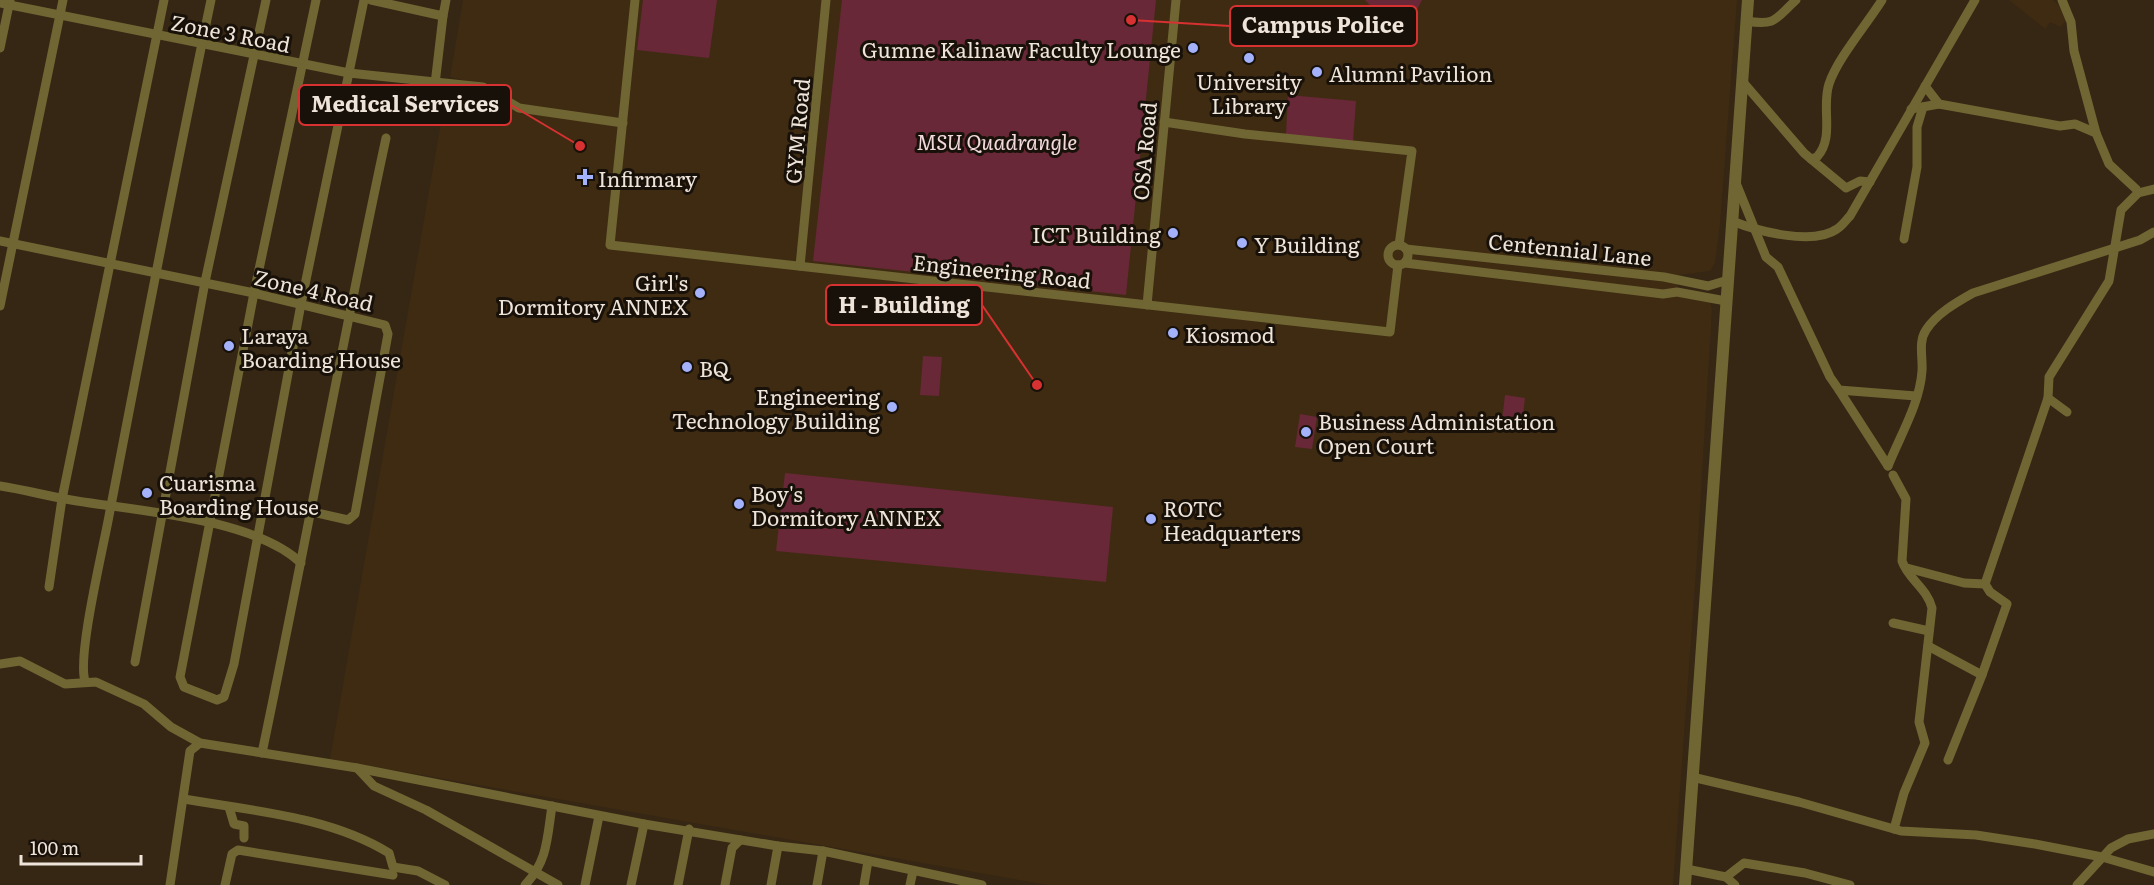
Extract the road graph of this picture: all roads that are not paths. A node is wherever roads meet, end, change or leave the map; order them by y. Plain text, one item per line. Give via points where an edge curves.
1 (63, 0) edge
2 (164, 0) edge
3 (211, 0) edge
4 (266, 0) edge
5 (316, 0) edge
6 (364, 0) edge
7 (371, 0) edge
8 (446, 0) edge
9 (635, 0) edge
10 (826, 0) edge
11 (1176, 0) edge
12 (1748, 0) edge
13 (1796, 0) edge
14 (1972, 1) edge
15 (1877, 2) edge
16 (2065, 2) edge
17 (6, 3) edge
18 (60, 16) junction
19 (443, 16) junction
20 (1746, 21) junction
21 (157, 36) junction
22 (202, 45) junction
23 (0, 48) edge
24 (254, 54) junction
25 (302, 64) junction
26 (349, 73) junction
27 (1742, 81) junction
28 (435, 84) junction
29 (1925, 86) junction
30 (1939, 104) junction
31 (1923, 107) junction
32 (2090, 107) junction
33 (1911, 109) junction
34 (1164, 122) junction
35 (622, 123) junction
36 (2074, 124) junction
37 (2096, 134) junction
38 (386, 138) dead end
39 (1811, 159) junction
40 (1736, 181) junction
41 (1870, 182) junction
42 (2154, 189) edge
43 (2138, 193) junction
44 (1732, 221) junction
45 (1753, 229) junction
46 (2154, 232) edge
47 (1904, 239) dead end
48 (0, 241) edge
49 (12, 243) junction
50 (1402, 247) junction
51 (2114, 249) junction
52 (1480, 256) junction
53 (1545, 263) junction
54 (109, 264) junction
55 (1401, 264) junction
56 (800, 266) junction
57 (1615, 271) junction
58 (1478, 272) junction
59 (154, 273) junction
60 (1664, 277) junction
61 (1542, 279) junction
62 (1728, 280) junction
63 (205, 282) junction
64 (1614, 288) junction
65 (1690, 288) junction
66 (1707, 291) junction
67 (254, 293) junction
68 (1663, 294) junction
69 (1726, 301) junction
70 (301, 304) junction
71 (1147, 305) junction
72 (0, 306) edge
73 (348, 314) junction
74 (1839, 390) junction
75 (1916, 396) junction
76 (2048, 398) junction
77 (2067, 412) dead end
78 (1893, 475) dead end
79 (0, 486) edge
80 (62, 499) junction
81 (111, 506) junction
82 (161, 513) junction
83 (313, 513) junction
84 (209, 524) junction
85 (258, 536) junction
86 (301, 563) junction
87 (1904, 568) junction
88 (1985, 584) junction
89 (49, 587) dead end
90 (1893, 623) dead end
91 (1929, 631) junction
92 (1928, 646) junction
93 (135, 662) dead end
94 (0, 664) edge
95 (1982, 675) junction
96 (85, 681) junction
97 (201, 743) junction
98 (262, 753) junction
99 (1948, 760) dead end
100 (357, 768) junction
101 (1692, 777) junction
102 (184, 799) junction
103 (552, 806) junction
104 (229, 807) junction
105 (599, 816) junction
106 (644, 824) junction
107 (1894, 828) junction
108 (689, 829) junction
109 (2154, 834) edge
110 (726, 837) junction
111 (244, 838) dead end
112 (740, 840) junction
113 (778, 846) junction
114 (732, 848) junction
115 (823, 851) junction
116 (2102, 857) junction
117 (868, 861) junction
118 (1686, 869) junction
119 (914, 871) junction
120 (537, 872) junction
121 (2154, 873) edge
122 (393, 876) edge
123 (1726, 877) junction
124 (955, 883) edge
125 (170, 885) edge
126 (225, 885) edge
127 (445, 885) edge
128 (525, 885) edge
129 (558, 885) edge
130 (585, 885) edge
131 (631, 885) edge
132 (678, 885) edge
133 (725, 885) edge
134 (771, 885) edge
135 (817, 885) edge
136 (864, 885) edge
137 (910, 885) edge
138 (982, 885) edge
139 (1685, 885) edge
140 (1735, 885) edge
141 (1850, 885) edge
142 (2077, 885) edge

1 - 18 street
2 - 21 street
3 - 22 street
4 - 24 street
5 - 25 street
6 - 26 street
7 - 19 street
8 - 19 street
9 - 35 street
10 - 56 street, GYM Road
11 - 34 street, OSA Road
12 - 20 street
13 - 20 street via 1772,22
14 - 29 street
15 - 39 street via 1832,77 1827,93 1824,148
16 - 32 street
17 - 18 street, Zone 3 Road
17 - 23 street
18 - 21 street, Zone 3 Road
18 - 49 street
19 - 28 street
20 - 27 street
21 - 22 street, Zone 3 Road
21 - 54 street
22 - 24 street, Zone 3 Road
22 - 59 street
24 - 25 street, Zone 3 Road
24 - 63 street
25 - 26 street, Zone 3 Road
25 - 67 street
26 - 28 street, Zone 3 Road
26 - 70 street
27 - 39 street
27 - 40 street
28 - 35 street, Zone 3 Road via 483,87 503,101 529,110
29 - 30 street
29 - 33 street
30 - 31 street
30 - 36 street via 2060,126
31 - 33 street
31 - 47 street via 1917,127 1917,167
32 - 36 street
32 - 37 street
33 - 41 street
34 - 50 street via 1412,152
34 - 71 street, OSA Road
35 - 56 street, Engineering Road via 610,245
36 - 37 street
37 - 43 street via 2109,164
38 - 73 street
39 - 41 street via 1846,188 1860,181
40 - 44 street
40 - 45 street
41 - 45 street via 1836,231 1790,236
42 - 43 street
43 - 51 street via 2121,210
44 - 45 street
44 - 62 street
45 - 74 street via 1766,257 1778,267
46 - 51 street
48 - 49 street, Zone 4 Road
49 - 54 street, Zone 4 Road
49 - 72 street
50 - 52 street, Centennial Lane
50 - 55 street via 1408,258
50 - 55 street via 1391,248 1388,256 1391,262
51 - 75 street via 1996,285 1954,304 1926,330
51 - 76 street via 2109,281 2049,377
52 - 53 street, Centennial Lane
52 - 58 street
53 - 57 street, Centennial Lane
53 - 61 street
54 - 59 street, Zone 4 Road
54 - 80 street
55 - 58 street, Centennial Lane
55 - 71 street, Engineering Road via 1390,332
56 - 71 street, Engineering Road
57 - 60 street, Centennial Lane
57 - 64 street
58 - 61 street, Centennial Lane
59 - 63 street, Zone 4 Road
59 - 81 street
60 - 65 street, Centennial Lane
60 - 68 street
61 - 64 street, Centennial Lane
62 - 66 street, Centennial Lane
62 - 69 street
63 - 67 street, Zone 4 Road
63 - 82 street
64 - 68 street, Centennial Lane
65 - 66 street, Centennial Lane
65 - 68 street, Centennial Lane
66 - 69 street, Centennial Lane
67 - 70 street, Zone 4 Road
67 - 84 street
69 - 101 street
70 - 73 street, Zone 4 Road
70 - 85 street
73 - 83 street
73 - 83 street, Zone 4 Road via 382,323 388,329 376,409 360,498 352,518
74 - 75 street
74 - 75 street via 1888,466
76 - 77 street
76 - 88 street
78 - 87 street via 1906,500
79 - 80 street
80 - 81 street
80 - 89 street
81 - 82 street
81 - 96 street via 82,662
82 - 84 street
82 - 93 street
83 - 86 street
84 - 85 street
84 - 85 street via 180,677 184,687 212,699 224,697 232,674
85 - 86 street via 277,544
86 - 98 street
87 - 88 street via 1964,583
87 - 91 street via 1930,598
88 - 95 street via 2007,604
90 - 91 street
91 - 92 street
92 - 95 street
92 - 107 street via 1919,722 1925,743
94 - 96 street via 20,661 60,683
95 - 99 street
96 - 97 street via 96,682 144,704 171,727
97 - 98 street
97 - 102 street via 190,751
98 - 100 street
100 - 103 street
100 - 120 street via 374,786 426,810
101 - 107 street
101 - 118 street
102 - 104 street
102 - 125 street
103 - 105 street
103 - 120 street via 543,860
104 - 111 street via 234,824 244,826
104 - 122 street via 346,833 389,853
105 - 106 street
105 - 130 street
106 - 108 street
106 - 131 street
107 - 116 street via 1916,834 1976,835
108 - 110 street
108 - 132 street
109 - 116 street via 2120,843
110 - 112 street
110 - 114 street
112 - 113 street
112 - 114 street
113 - 115 street
113 - 134 street
114 - 133 street
115 - 117 street
115 - 135 street
116 - 121 street
116 - 142 street
117 - 119 street
117 - 136 street
118 - 123 street
118 - 139 street
119 - 124 street
119 - 137 street
120 - 128 street
120 - 129 street
122 - 126 street via 238,850 232,854
122 - 127 street via 418,871
123 - 140 street
123 - 141 street via 1744,863
124 - 138 street

